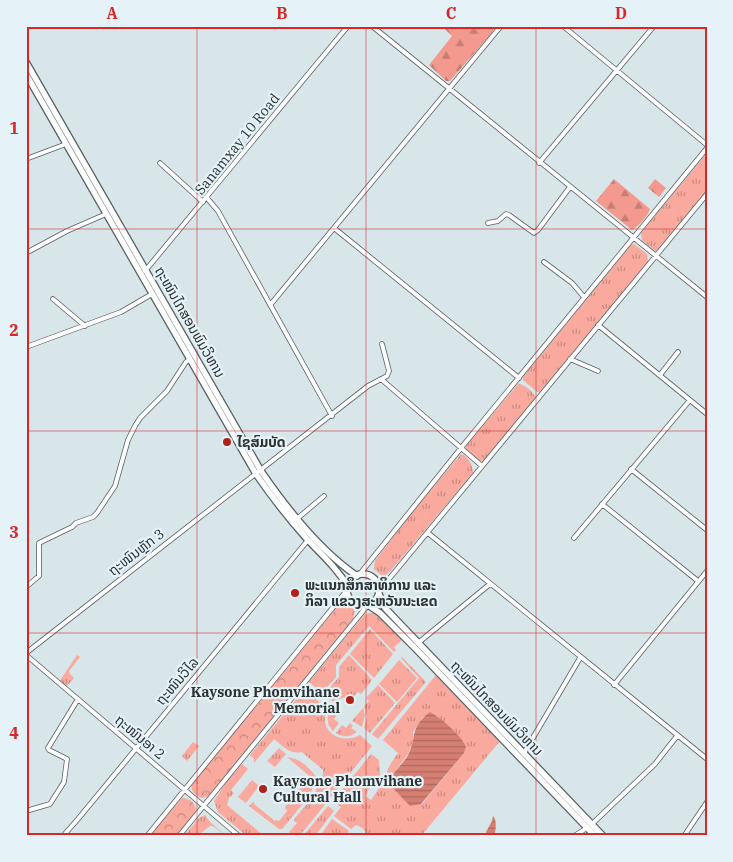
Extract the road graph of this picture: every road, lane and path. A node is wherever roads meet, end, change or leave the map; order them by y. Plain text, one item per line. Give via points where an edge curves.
1 (348, 26) edge
2 (372, 26) edge
3 (501, 26) edge
4 (563, 26) edge
5 (654, 26) edge
6 (26, 62) edge
7 (617, 70) junction
8 (26, 74) edge
9 (449, 88) junction
10 (66, 144) junction
11 (707, 147) edge
12 (26, 159) edge
13 (160, 163) dead end
14 (540, 163) junction
15 (570, 186) junction
16 (707, 194) edge
17 (207, 198) junction
18 (203, 202) junction
19 (106, 214) junction
20 (488, 223) dead end
21 (334, 228) junction
22 (634, 238) junction
23 (26, 253) edge
24 (656, 256) junction
25 (544, 262) dead end
26 (144, 272) junction
27 (152, 294) junction
28 (584, 297) junction
29 (707, 298) edge
30 (53, 300) dead end
31 (271, 304) junction
32 (598, 325) junction
33 (85, 326) junction
34 (382, 344) dead end
35 (26, 347) edge
36 (678, 352) dead end
37 (190, 359) junction
38 (570, 359) junction
39 (598, 372) dead end
40 (660, 375) junction
41 (518, 378) junction
42 (381, 379) junction
43 (215, 397) junction
44 (690, 400) junction
45 (707, 414) edge
46 (332, 416) junction
47 (461, 448) junction
48 (482, 466) junction
49 (631, 469) junction
50 (259, 473) junction
51 (324, 496) dead end
52 (602, 504) junction
53 (298, 518) junction
54 (707, 530) edge
55 (428, 533) junction
56 (574, 538) dead end
57 (308, 540) junction
58 (707, 572) edge
59 (358, 575) junction
60 (698, 581) junction
61 (490, 584) junction
62 (26, 587) edge
63 (348, 588) junction
64 (379, 593) junction
65 (368, 605) junction
66 (413, 642) junction
67 (26, 654) edge
68 (580, 658) junction
69 (614, 686) junction
70 (78, 699) junction
71 (677, 736) junction
72 (136, 749) junction
73 (524, 753) junction
74 (707, 759) edge
75 (185, 790) junction
76 (707, 802) edge
77 (203, 806) junction
78 (705, 809) edge
79 (26, 811) edge
80 (590, 826) junction
81 (63, 836) edge
82 (147, 836) edge
83 (179, 836) edge
84 (239, 836) edge
85 (574, 836) edge
86 (595, 836) edge
87 (603, 836) edge
88 (684, 836) edge

1 - 17 street, Sanamxay 10 Road
2 - 9 street
3 - 9 street
4 - 7 street
5 - 7 street
6 - 26 highway, ຖະໜົນໄກສອນພົມວິຫານ
7 - 11 street
7 - 14 street
8 - 10 highway, ຖະໜົນໄກສອນພົມວິຫານ
9 - 14 street
9 - 21 street
10 - 12 street
10 - 19 highway, ຖະໜົນໄກສອນພົມວິຫານ
11 - 22 street
13 - 18 street
14 - 15 street
15 - 20 street via 534,233 506,214
15 - 22 street
16 - 24 street
17 - 18 street, Sanamxay 10 Road
17 - 31 street via 218,211
18 - 26 street, Sanamxay 10 Road
19 - 23 street
19 - 26 highway, ຖະໜົນໄກສອນພົມວິຫານ
21 - 31 street
21 - 41 street
22 - 24 street
22 - 28 street
24 - 29 street
24 - 32 street
25 - 28 street via 572,283
26 - 27 highway, ຖະໜົນໄກສອນພົມວິຫານ
26 - 43 highway, ຖະໜົນໄກສອນພົມວິຫານ
27 - 33 street via 121,312
27 - 37 highway, ຖະໜົນໄກສອນພົມວິຫານ
28 - 41 street
30 - 33 street
31 - 46 street
32 - 38 street
32 - 40 street
33 - 35 street
34 - 42 street via 389,371
36 - 40 street
37 - 43 highway, ຖະໜົນໄກສອນພົມວິຫານ
37 - 62 street via 167,391 140,418 128,440 114,486 97,513 40,543 39,576
38 - 39 street
38 - 48 street
40 - 44 street
41 - 47 street
42 - 46 street, ຖະໜົນຫຼັກ 3
42 - 47 street
43 - 50 highway, ຖະໜົນໄກສອນພົມວິຫານ
44 - 45 street
44 - 49 street
46 - 50 street, ຖະໜົນຫຼັກ 3
47 - 48 street
47 - 59 street
48 - 55 street
49 - 52 street
49 - 54 street
50 - 53 highway, ຖະໜົນໄກສອນພົມວິຫານ
50 - 57 highway, ຖະໜົນໄກສອນພົມວິຫານ via 273,499
50 - 67 street, ຖະໜົນຫຼັກ 3
51 - 53 street
52 - 56 street
52 - 60 street
53 - 59 highway, ຖະໜົນໄກສອນພົມວິຫານ via 346,568
55 - 61 street
55 - 64 street
57 - 63 highway, ຖະໜົນໄກສອນພົມວິຫານ via 340,573
57 - 72 street, ຖະໜົນວິໄລ
58 - 60 street
59 - 63 highway
59 - 64 highway via 373,578
60 - 69 street
61 - 66 street
61 - 68 street
63 - 65 highway via 354,602
63 - 75 street
64 - 65 highway
64 - 66 highway, ຖະໜົນໄກສອນພົມວິຫານ via 385,608
65 - 66 highway, ຖະໜົນໄກສອນພົມວິຫານ
65 - 77 street
66 - 73 highway, ຖະໜົນໄກສອນພົມວິຫານ
66 - 80 highway, ຖະໜົນໄກສອນພົມວິຫານ
67 - 70 street, ຖະໜົນອາ 2
68 - 69 street
68 - 73 street
69 - 71 street
70 - 72 street, ຖະໜົນອາ 2
70 - 79 street via 48,748 67,759 64,782 50,804
71 - 74 street
71 - 80 street via 654,764
72 - 75 street, ຖະໜົນອາ 2
72 - 81 street, ຖະໜົນວິໄລ
73 - 80 highway, ຖະໜົນໄກສອນພົມວິຫານ
75 - 77 street, ຖະໜົນອາ 2
75 - 82 street
76 - 78 street
77 - 83 street
77 - 84 street, ຖະໜົນອາ 2
78 - 88 street
80 - 85 street
80 - 86 highway, ຖະໜົນໄກສອນພົມວິຫານ
80 - 87 highway, ຖະໜົນໄກສອນພົມວິຫານ

